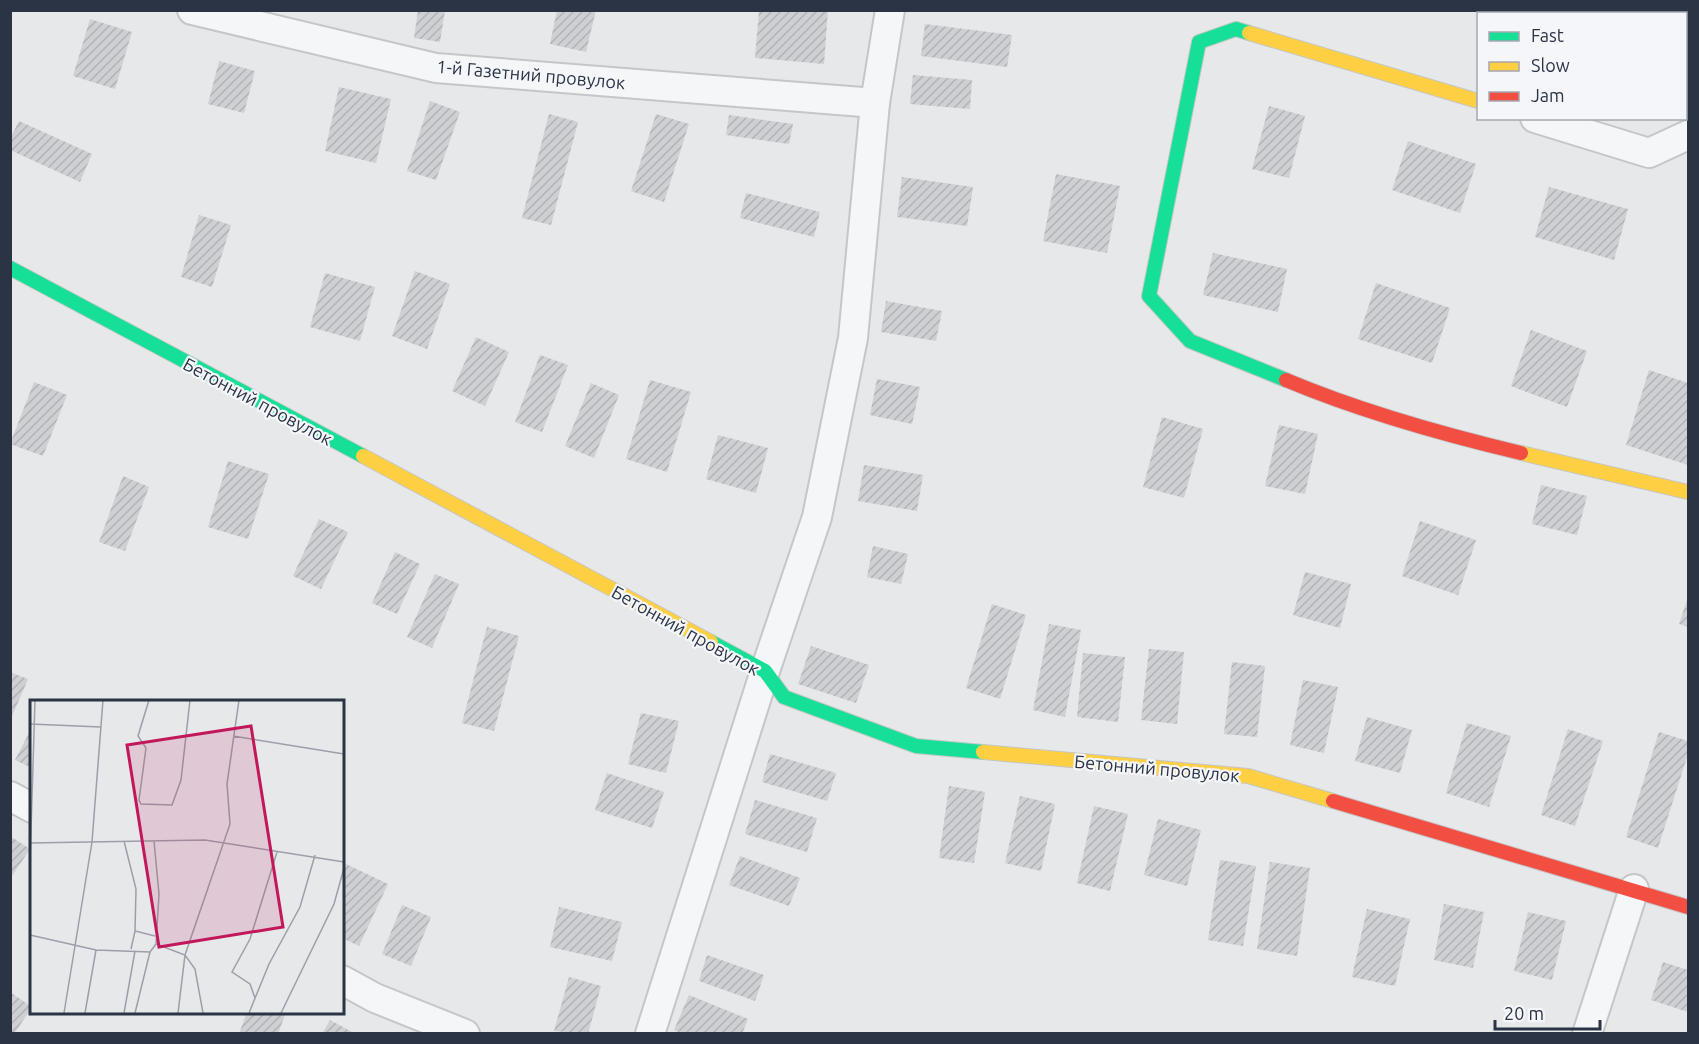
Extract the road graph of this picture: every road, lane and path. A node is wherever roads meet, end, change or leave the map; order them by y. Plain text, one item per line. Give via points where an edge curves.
1 (192, 10) edge
2 (890, 10) edge
3 (1477, 100) edge
4 (875, 103) junction
5 (1542, 120) edge
6 (1689, 135) edge
7 (10, 268) edge
8 (1689, 492) edge
9 (765, 671) junction
10 (10, 796) edge
11 (30, 807) edge
12 (1634, 889) junction
13 (1689, 907) edge
14 (344, 981) edge
15 (465, 1034) edge
16 (650, 1034) edge
17 (1587, 1034) edge

1 - 4 street, 1-й Газетний провулок via 436,68
2 - 4 street
3 - 8 street via 1236,29 1199,42 1149,296 1190,341 1339,402 1459,438
4 - 9 street via 854,338 817,517
5 - 6 street via 1649,153
7 - 9 street, Бетонний провулок
9 - 12 street, Бетонний провулок via 784,697 916,746 1248,776
9 - 16 street
10 - 11 street
12 - 13 street, Бетонний провулок
12 - 17 street
14 - 15 street via 375,998

